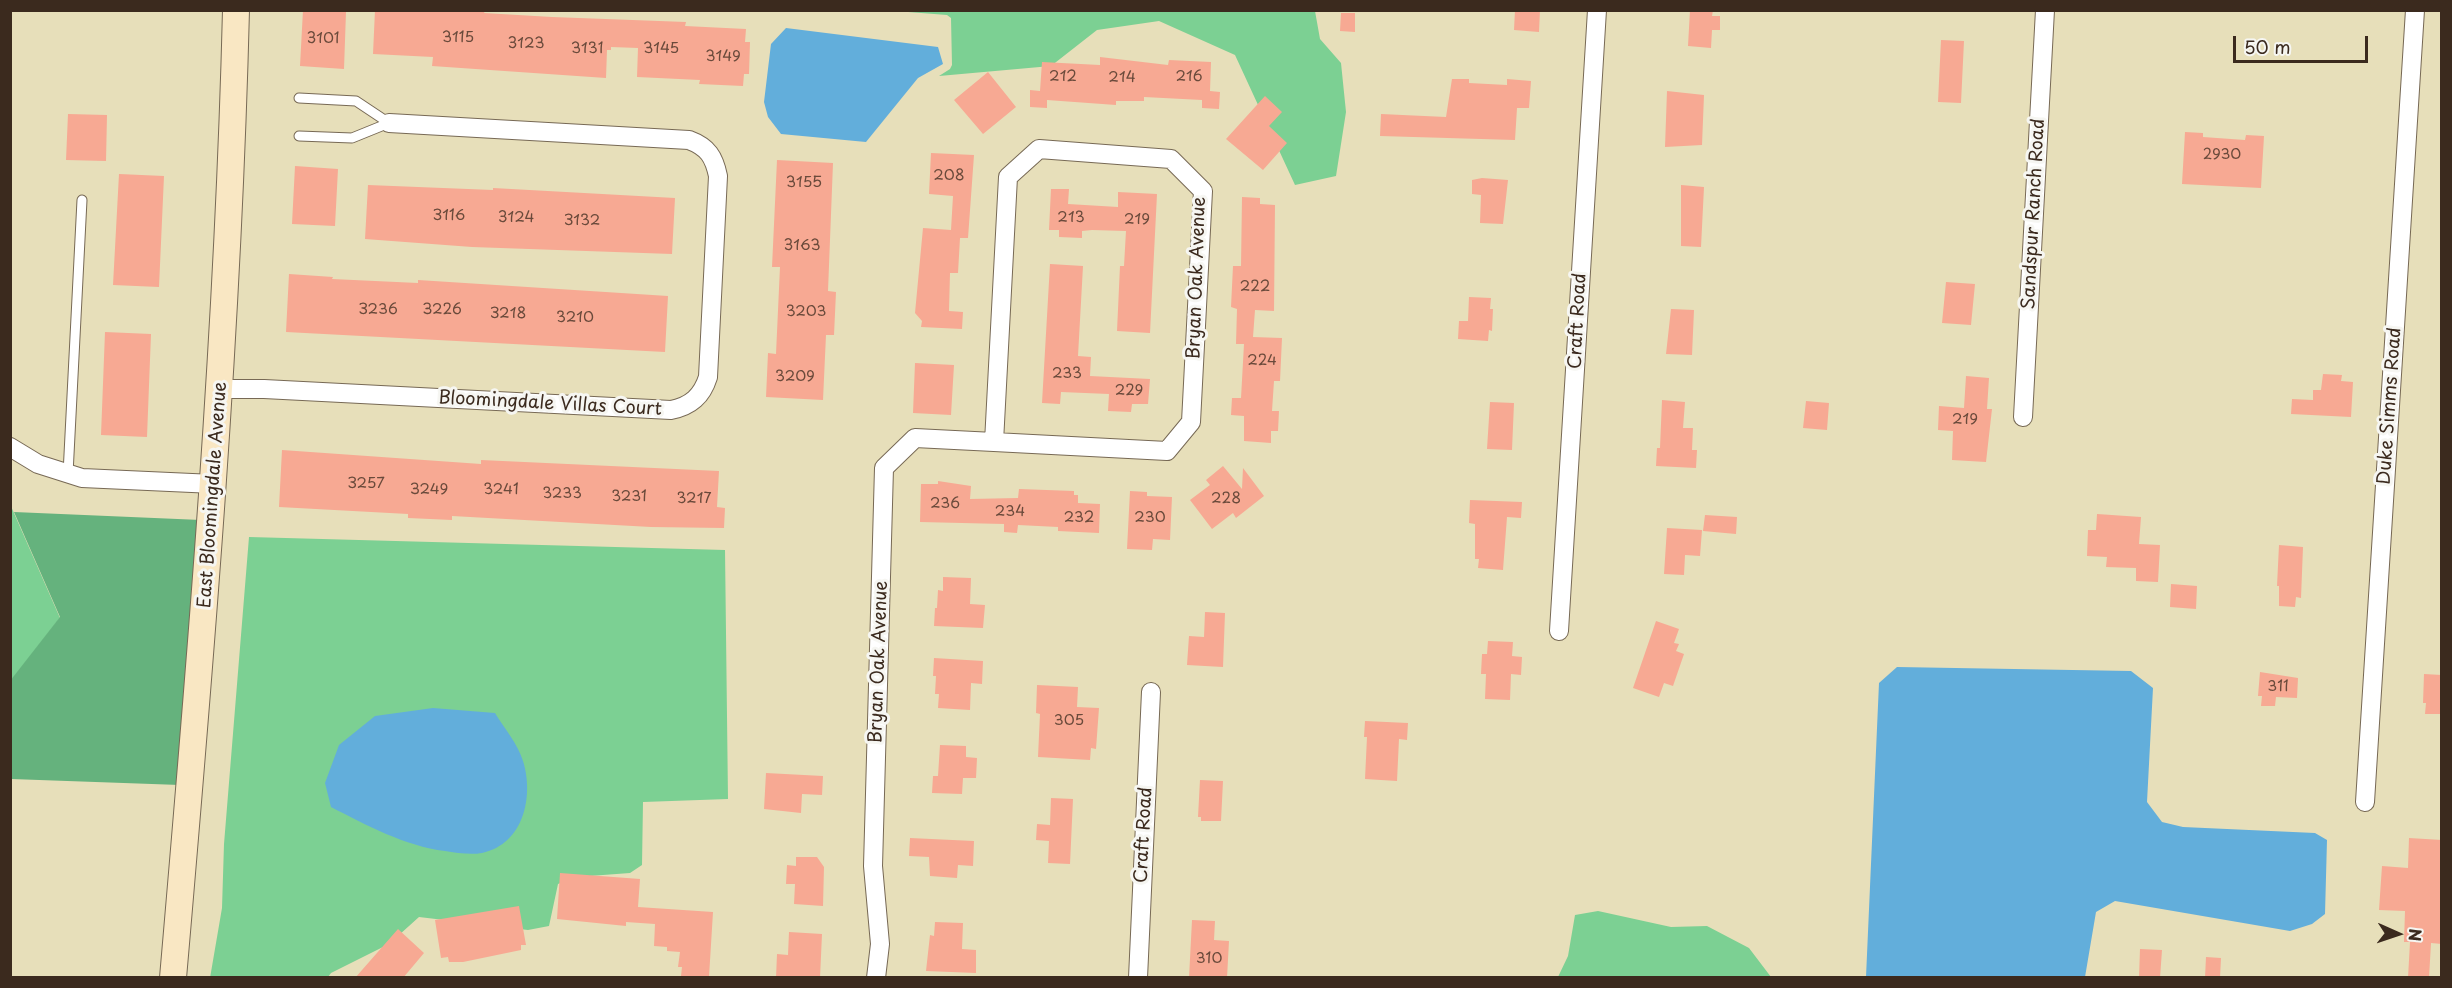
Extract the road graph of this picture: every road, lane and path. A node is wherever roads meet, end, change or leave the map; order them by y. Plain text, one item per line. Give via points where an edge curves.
1 (236, 10) edge
2 (1597, 10) edge
3 (2045, 10) edge
4 (2415, 10) edge
5 (299, 98) dead end
6 (389, 123) junction
7 (299, 136) dead end
8 (82, 200) dead end
9 (221, 389) junction
10 (2023, 417) dead end
11 (994, 442) junction
12 (10, 447) edge
13 (68, 474) junction
14 (214, 484) junction
15 (1559, 631) dead end
16 (1151, 692) dead end
17 (2365, 802) dead end
18 (173, 978) edge
19 (876, 978) edge
20 (1138, 978) edge

1 - 9 main road, East Bloomingdale Avenue
2 - 15 street, Craft Road
3 - 10 street, Sandspur Ranch Road
4 - 17 street, Duke Simms Road
5 - 6 lane via 356,101
6 - 7 lane via 352,138
6 - 9 street, Bloomingdale Villas Court via 689,140 700,144 710,153 718,176 708,377 704,390 684,408 671,410
8 - 13 lane
9 - 14 main road, East Bloomingdale Avenue
11 - 11 street, Bryan Oak Avenue via 1008,177 1039,149 1171,159 1203,191 1191,422 1167,451
11 - 19 street, Bryan Oak Avenue via 915,438 884,468 873,866 880,944
12 - 13 street via 38,464
13 - 14 street via 82,478
14 - 18 main road, East Bloomingdale Avenue
16 - 20 street, Craft Road

